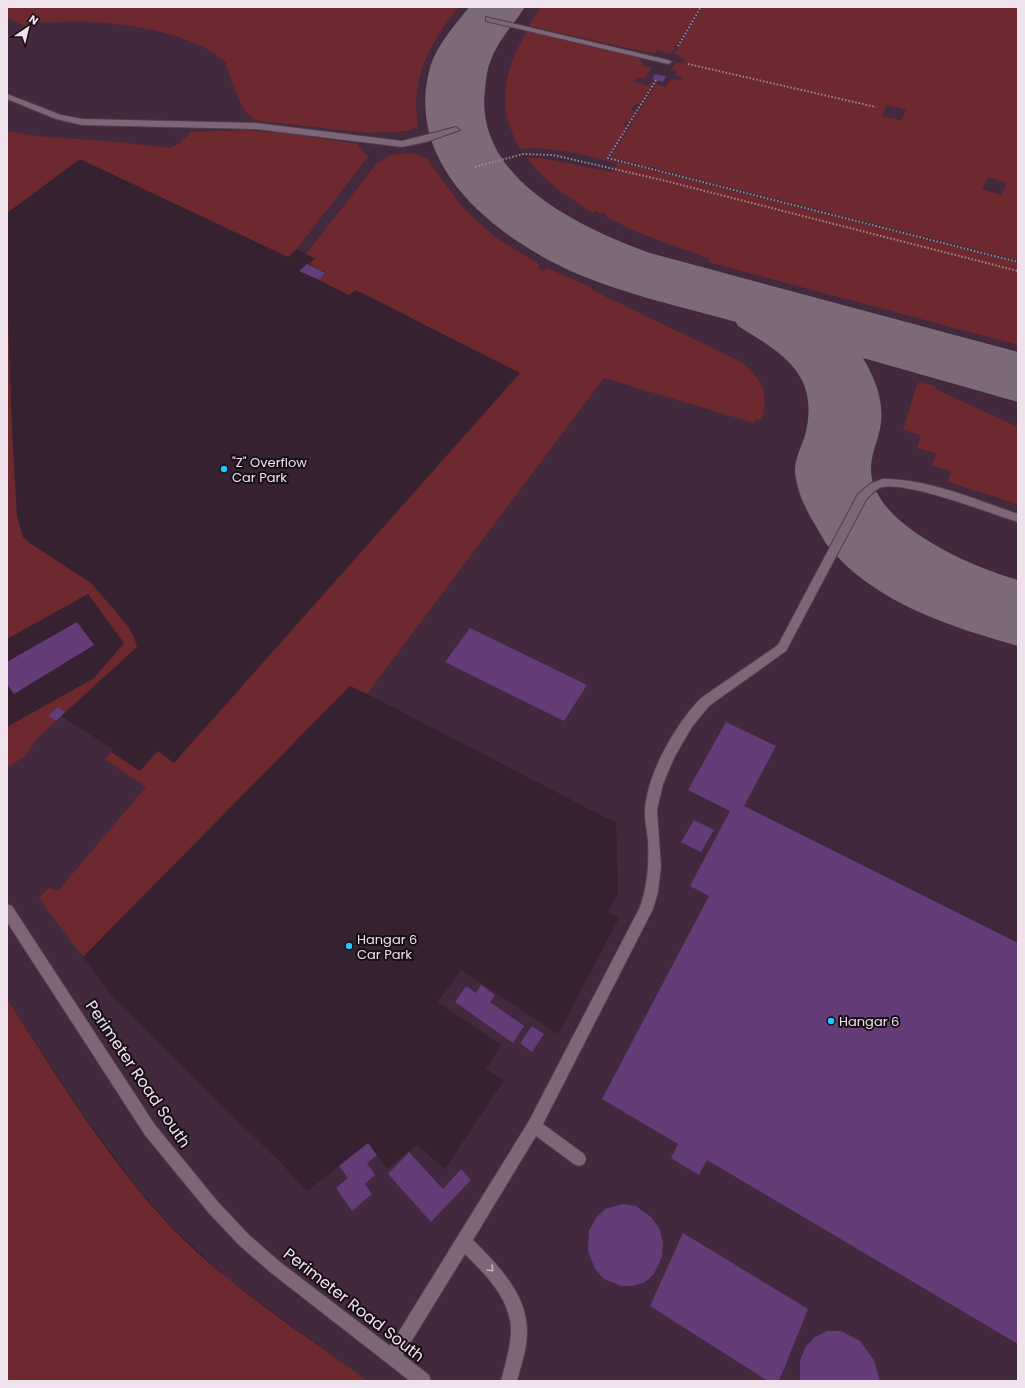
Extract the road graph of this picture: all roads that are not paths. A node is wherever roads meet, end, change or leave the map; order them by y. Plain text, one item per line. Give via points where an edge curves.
1 (489, 19) dead end
2 (668, 62) dead end
3 (7, 96) edge
4 (456, 130) dead end
5 (1018, 518) edge
6 (7, 910) edge
7 (534, 1126) junction
8 (579, 1159) dead end
9 (463, 1241) junction
10 (392, 1358) junction
11 (423, 1381) edge
12 (509, 1381) edge

1 - 2 lane
3 - 4 lane via 65,118 97,123 249,126 402,144
5 - 7 lane via 894,483 874,486 862,497 782,648 704,703 686,725 666,761 652,807 654,870 651,898
6 - 10 lane, Perimeter Road South via 150,1130 200,1192 244,1240 275,1267
7 - 8 lane
7 - 9 lane
9 - 10 lane
9 -> 12 lane via 497,1275 512,1300 519,1326 518,1346
10 - 11 lane, Perimeter Road South

